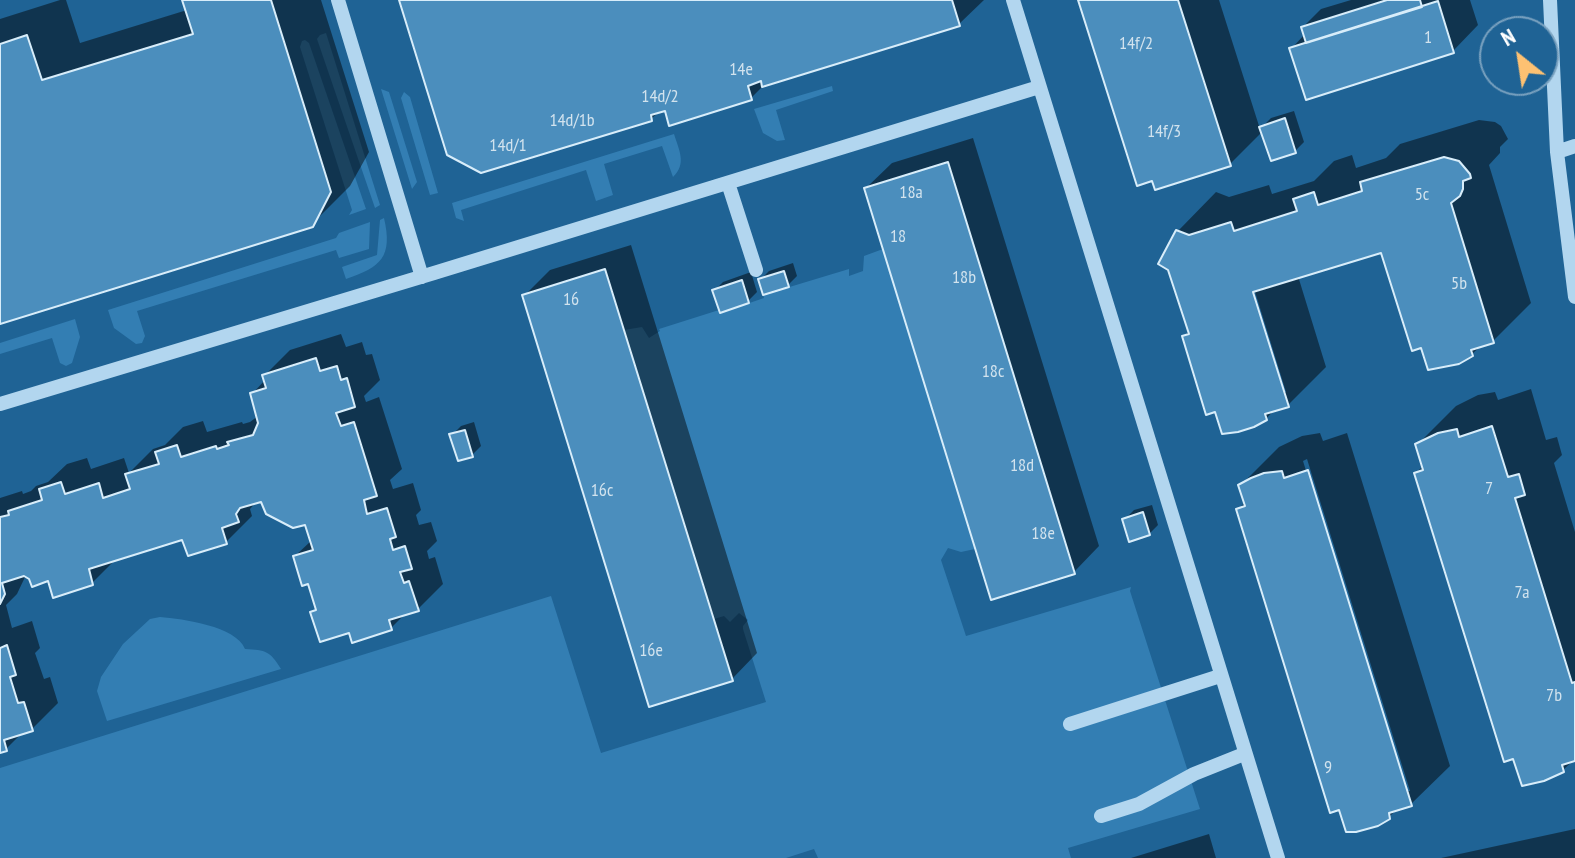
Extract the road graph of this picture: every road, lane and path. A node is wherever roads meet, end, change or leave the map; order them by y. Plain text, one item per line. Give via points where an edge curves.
1 (338, 0) edge
2 (1013, 0) edge
3 (1550, 0) edge
4 (1039, 87) junction
5 (1575, 146) edge
6 (1557, 152) junction
7 (728, 183) junction
8 (756, 270) dead end
9 (422, 277) junction
10 (1575, 297) edge
11 (0, 404) edge
12 (1220, 676) junction
13 (1070, 724) dead end
14 (1244, 754) junction
15 (1101, 816) dead end
16 (1278, 858) edge

1 - 9 street
2 - 4 street
3 - 6 street
4 - 7 street
4 - 12 street
5 - 6 street
6 - 10 street
7 - 8 street
7 - 9 street
9 - 11 street
12 - 13 street
12 - 14 street
14 - 15 street via 1139,804
14 - 16 street

